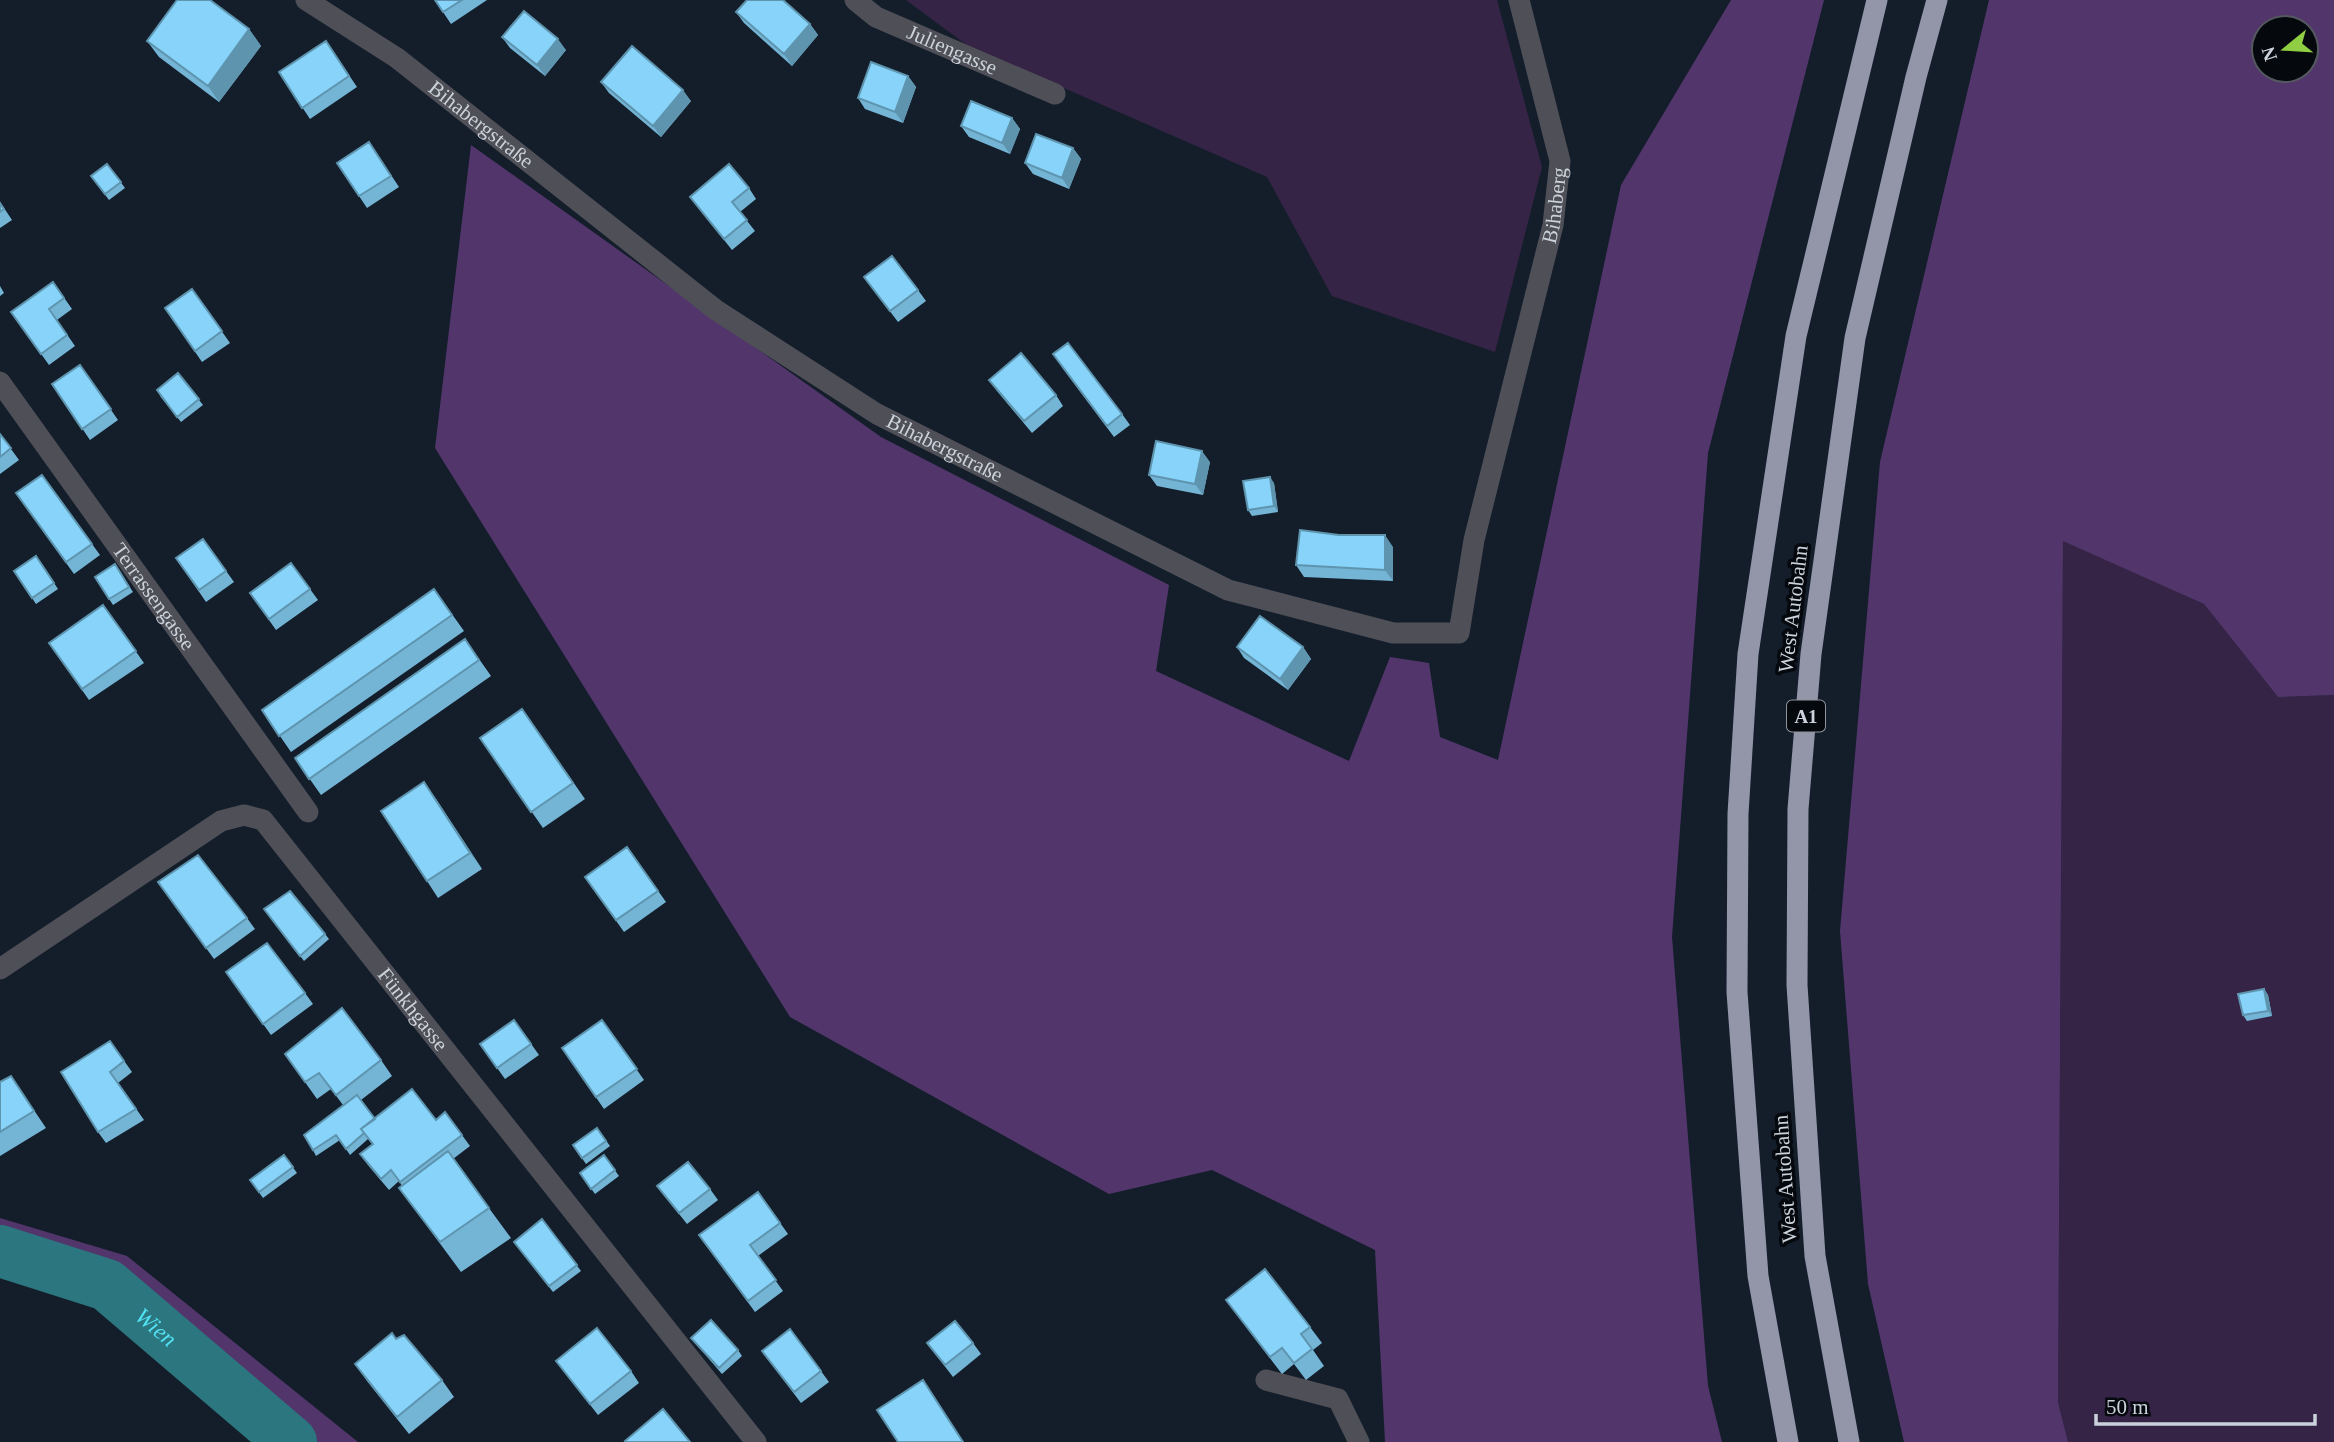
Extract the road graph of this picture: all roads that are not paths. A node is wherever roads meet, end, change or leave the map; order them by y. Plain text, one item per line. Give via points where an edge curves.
1 (306, 0) edge
2 (855, 0) edge
3 (1519, 0) edge
4 (1877, 0) edge
5 (1937, 0) edge
6 (1055, 94) dead end
7 (0, 382) edge
8 (1505, 409) joint
9 (308, 812) dead end
10 (0, 969) edge
11 (1266, 1380) dead end
12 (756, 1442) edge
13 (1359, 1442) edge
14 (1788, 1442) edge
15 (1849, 1442) edge

1 - 8 street, Bihabergstraße via 397,58 716,310 877,414 1228,590 1393,633 1459,633 1474,540
2 - 6 street, Juliengasse via 876,17
3 - 8 street, Bihaberg via 1560,160 1553,225
4 - 14 highway, West Autobahn via 1796,336 1748,654 1739,801 1737,992 1758,1276
5 - 15 highway, West Autobahn / A1 via 1855,338 1811,654 1798,809 1797,985 1815,1256
7 - 9 street, Terrassengasse
10 - 12 street, Fünkhgasse via 221,821 244,815 263,820
11 - 13 street via 1338,1399

